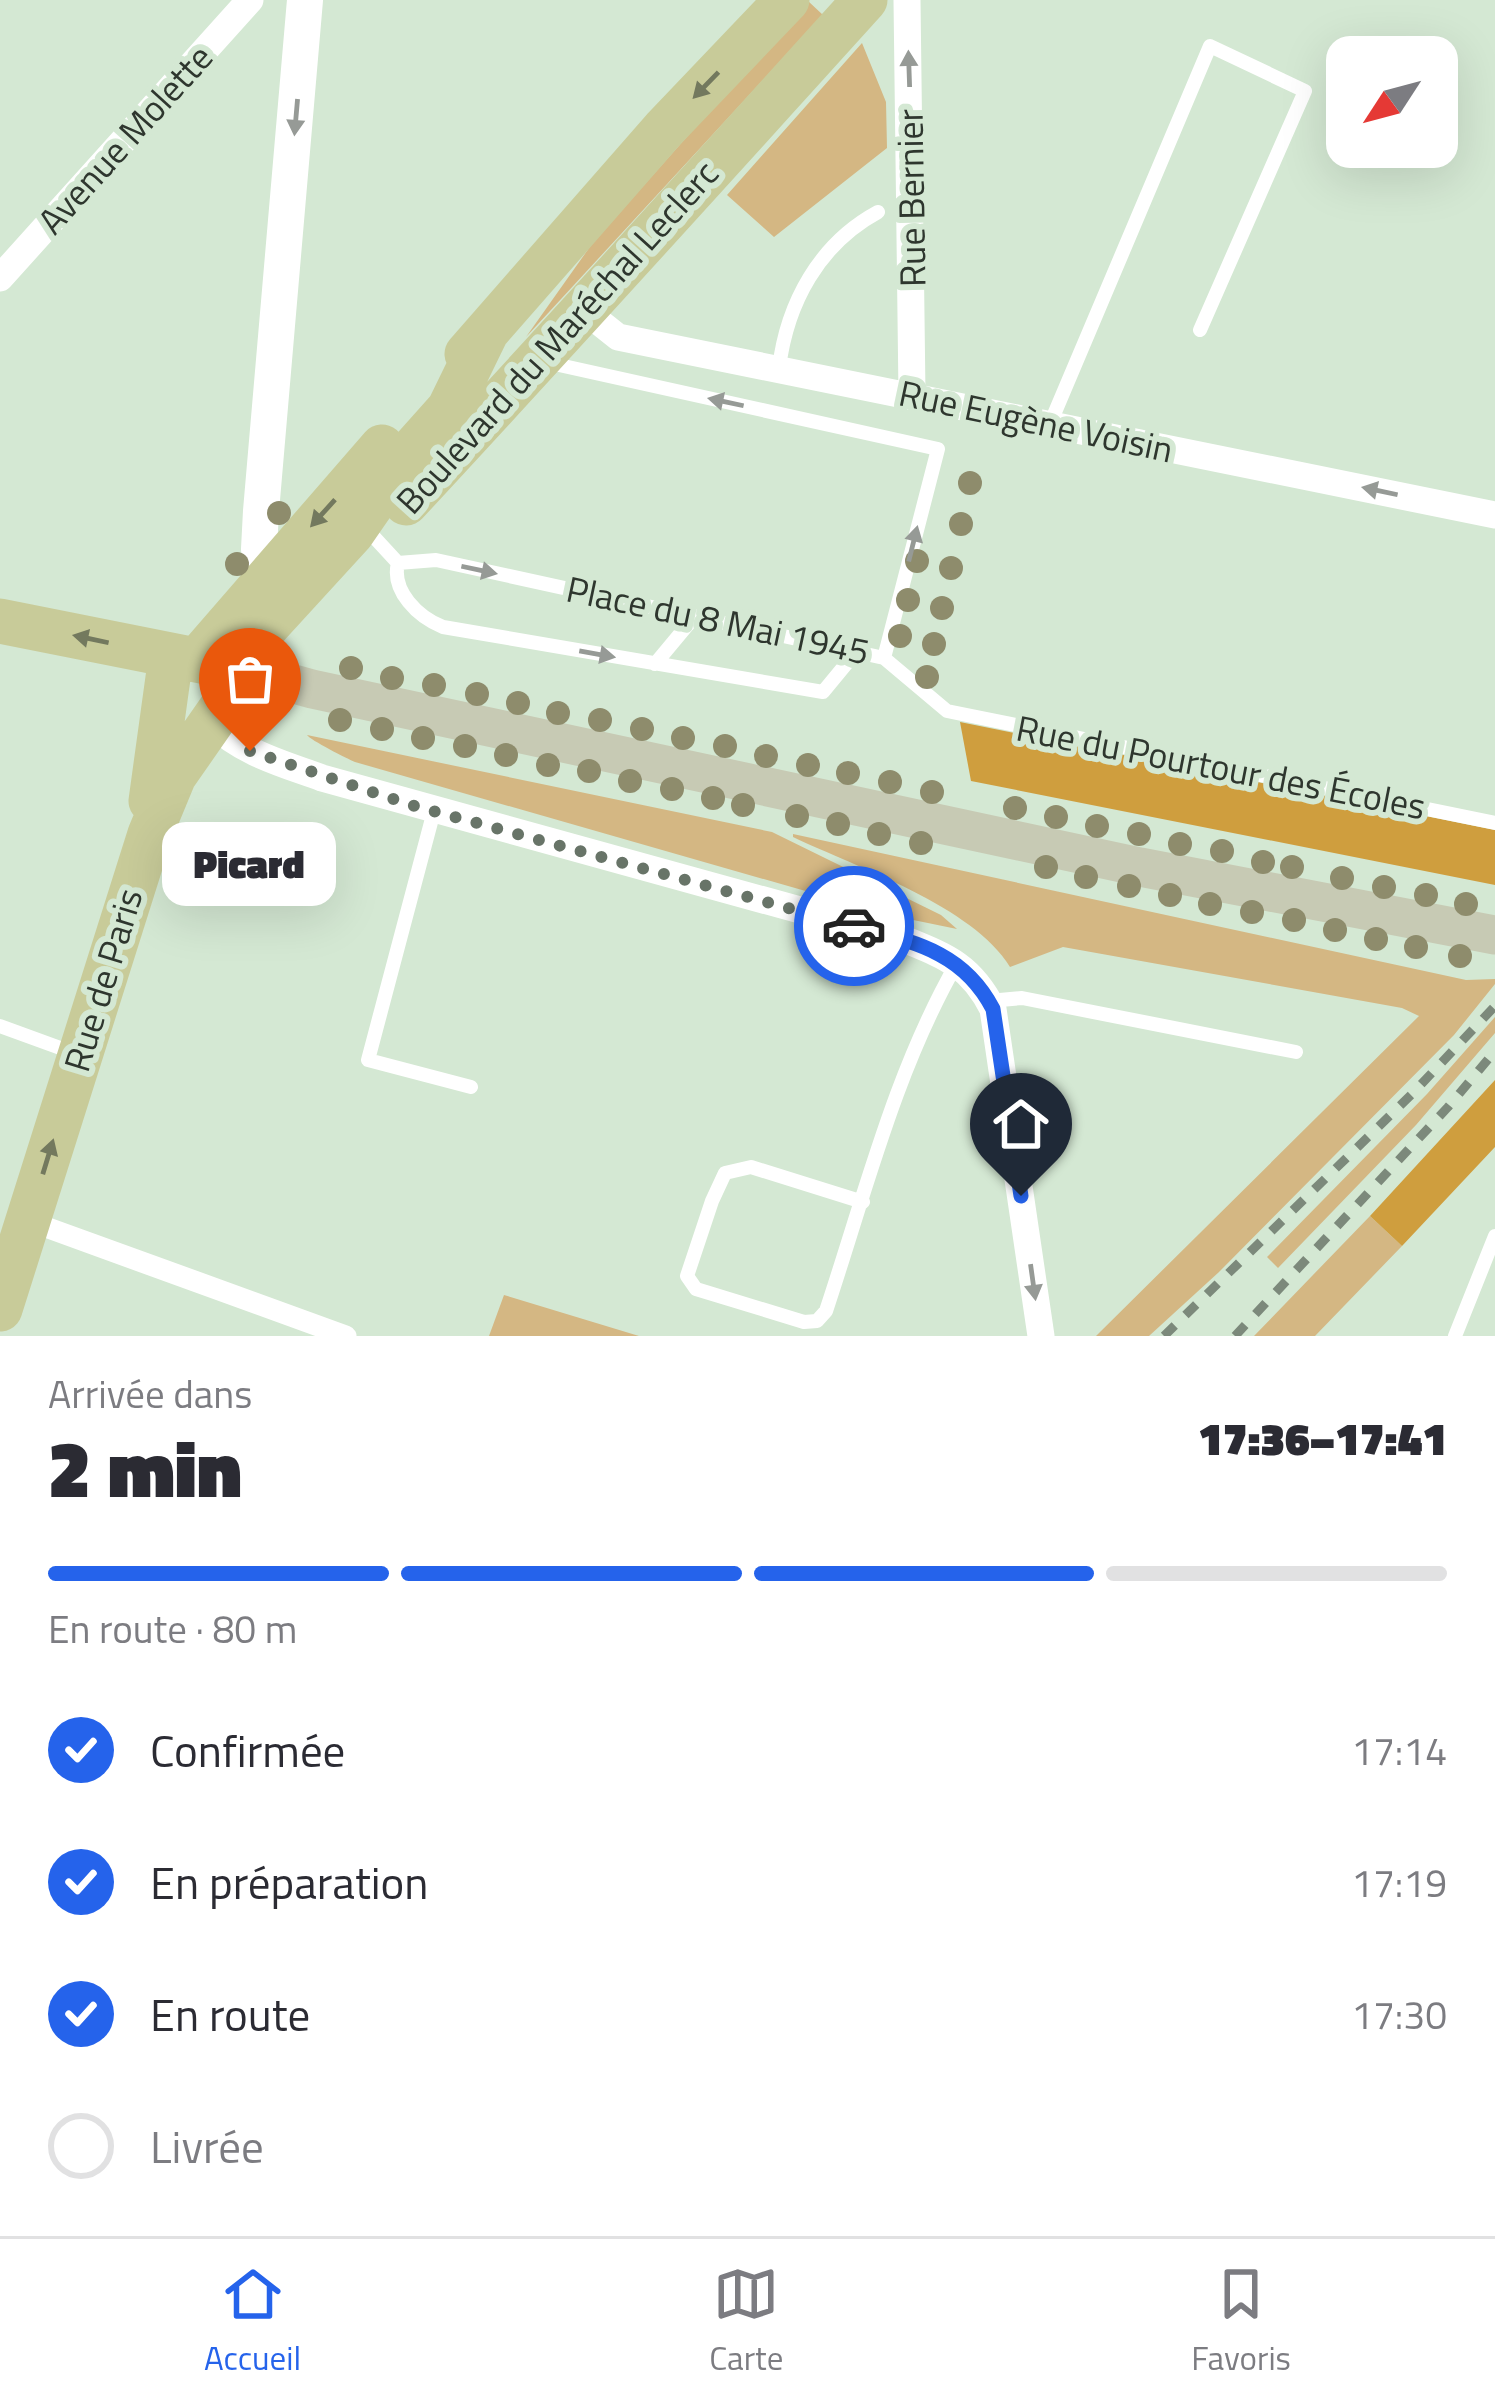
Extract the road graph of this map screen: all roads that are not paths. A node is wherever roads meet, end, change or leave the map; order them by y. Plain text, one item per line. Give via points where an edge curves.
1 (250, 0) edge
2 (305, 0) edge
3 (787, 0) edge
4 (866, 0) edge
5 (907, 0) edge
6 (878, 212) dead end
7 (0, 278) edge
8 (584, 310) junction
9 (1200, 329) dead end
10 (486, 333) junction
11 (538, 360) junction
12 (778, 368) junction
13 (912, 395) junction
14 (1050, 424) junction
15 (1495, 515) edge
16 (386, 550) junction
17 (264, 579) junction
18 (694, 616) junction
19 (0, 621) edge
20 (856, 652) junction
21 (184, 658) junction
22 (884, 658) junction
23 (655, 664) junction
24 (247, 671) junction
25 (213, 724) junction
26 (434, 811) junction
27 (1495, 823) edge
28 (150, 833) junction
29 (1495, 935) edge
30 (957, 963) junction
31 (988, 1000) junction
32 (0, 1026) edge
33 (1296, 1052) dead end
34 (80, 1054) junction
35 (471, 1088) dead end
36 (862, 1202) junction
37 (40, 1225) dead end
38 (1492, 1242) edge
39 (0, 1309) edge
40 (346, 1336) edge
41 (1041, 1336) edge
42 (1455, 1336) edge

1 - 7 street, Avenue Molette
2 -> 17 street via 259,540
3 -> 10 main road, Boulevard du Maréchal Leclerc
4 - 8 main road, Boulevard du Maréchal Leclerc
13 -> 5 street, Rue Bernier
6 - 12 lane via 810,274
8 - 11 main road, Boulevard du Maréchal Leclerc
8 - 12 street, Rue Eugène Voisin via 618,338
9 - 14 lane via 1305,91 1210,46
10 -> 17 main road, Boulevard du Maréchal Leclerc
10 - 24 main road via 449,409 265,628
11 - 16 main road, Boulevard du Maréchal Leclerc
22 -> 11 lane, Place du 8 Mai 1945 via 938,448
12 - 13 street, Rue Eugène Voisin
13 - 14 street, Rue Eugène Voisin
15 -> 14 street, Rue Eugène Voisin
16 -> 18 lane, Place du 8 Mai 1945
16 -> 23 lane via 398,584 428,621
16 - 24 main road, Boulevard du Maréchal Leclerc
17 - 21 main road, Boulevard du Maréchal Leclerc
18 - 20 lane, Place du 8 Mai 1945
18 - 23 lane
21 -> 19 main road
20 - 22 lane, Place du 8 Mai 1945
20 - 23 lane via 824,692
21 - 24 main road
21 - 28 main road via 153,769
22 - 27 lane, Rue du Pourtour des Écoles via 947,711
24 - 25 main road, Rue de Paris
24 - 29 main road via 1139,867
25 - 26 street via 250,751
25 - 28 main road, Rue de Paris via 174,776
26 - 30 street via 901,938
26 - 35 lane via 368,1060
28 - 34 main road, Rue de Paris
30 - 31 street
30 - 36 lane via 930,1011
31 - 33 lane via 1022,998
31 -> 41 street
32 - 34 lane
39 -> 34 main road, Rue de Paris
36 - 36 lane via 751,1167 725,1173 688,1276 696,1289 817,1321
37 - 40 street
38 - 42 lane

